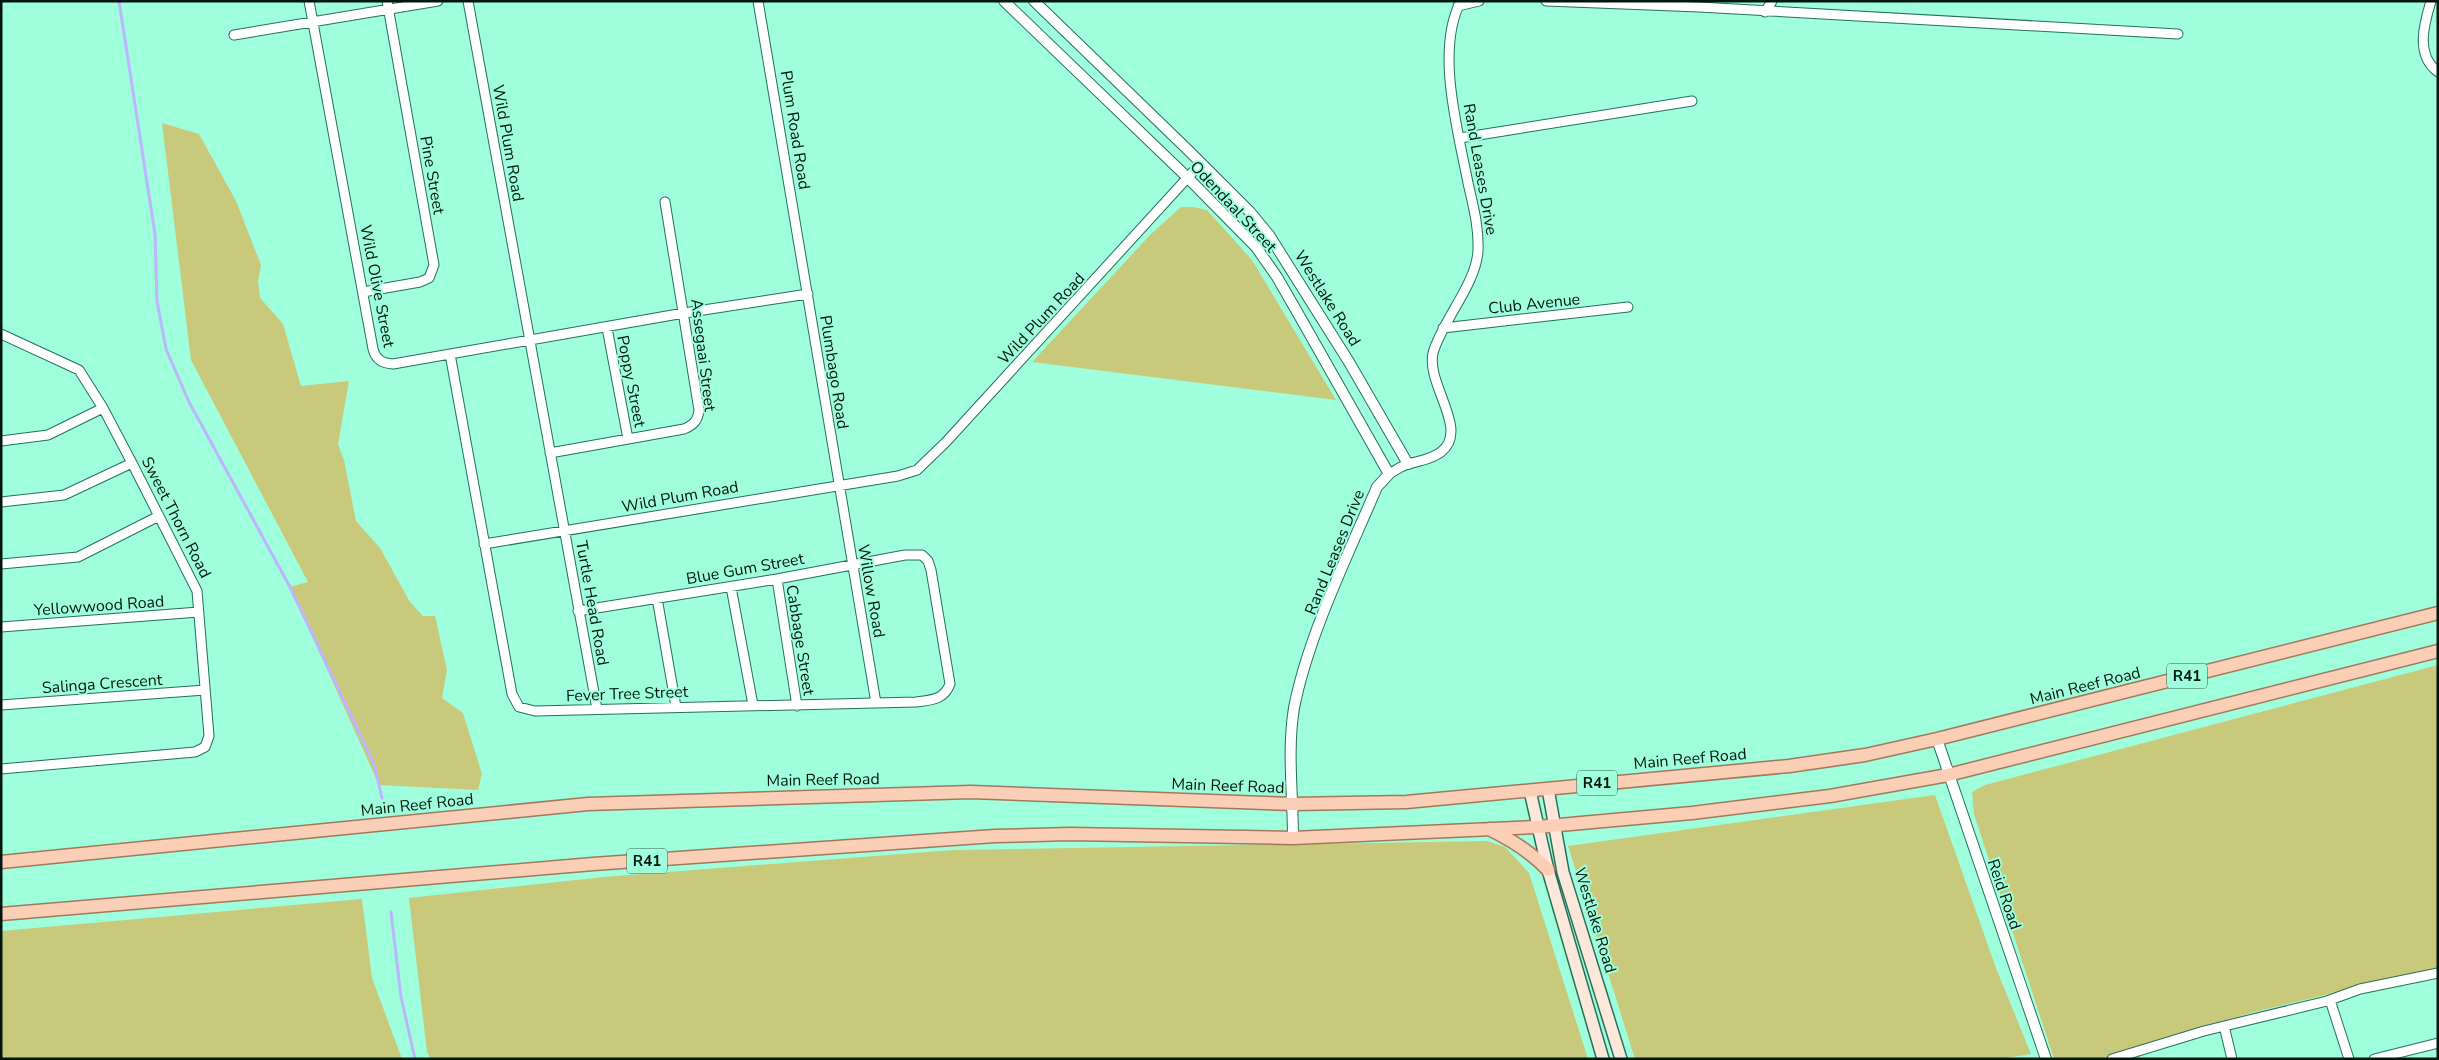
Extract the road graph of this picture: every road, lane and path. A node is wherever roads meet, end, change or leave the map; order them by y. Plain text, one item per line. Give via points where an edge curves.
1 (309, 1) edge
2 (438, 1) edge
3 (468, 1) edge
4 (758, 1) edge
5 (1004, 1) edge
6 (1034, 1) edge
7 (1479, 1) edge
8 (1546, 1) edge
9 (1772, 1) edge
10 (2430, 1) edge
11 (1460, 3) edge
12 (388, 5) edge
13 (1765, 12) junction
14 (313, 22) junction
15 (2178, 34) dead end
16 (234, 35) dead end
17 (2438, 72) edge
18 (1692, 101) dead end
19 (1460, 138) junction
20 (1201, 163) junction
21 (1188, 178) junction
22 (665, 202) dead end
23 (803, 264) joint
24 (363, 292) junction
25 (808, 294) junction
26 (1628, 307) dead end
27 (684, 313) junction
28 (607, 328) junction
29 (1443, 328) junction
30 (1, 334) edge
31 (530, 341) junction
32 (450, 354) junction
33 (103, 408) junction
34 (628, 439) junction
35 (1, 441) edge
36 (550, 453) junction
37 (132, 463) junction
38 (1408, 464) junction
39 (1389, 474) junction
40 (838, 485) junction
41 (1, 502) edge
42 (160, 516) junction
43 (566, 531) junction
44 (484, 544) junction
45 (916, 554) joint
46 (1, 564) edge
47 (853, 564) junction
48 (777, 579) junction
49 (731, 586) junction
50 (657, 598) junction
51 (578, 611) junction
52 (199, 612) junction
53 (2438, 613) edge
54 (1, 628) edge
55 (2438, 651) edge
56 (204, 690) junction
57 (876, 703) junction
58 (1, 705) edge
59 (753, 705) junction
60 (797, 706) junction
61 (676, 707) junction
62 (596, 709) junction
63 (1937, 739) junction
64 (1, 768) edge
65 (1948, 775) junction
66 (1548, 789) junction
67 (1530, 791) junction
68 (1293, 804) junction
69 (1555, 825) junction
70 (1536, 827) junction
71 (1489, 829) junction
72 (1294, 838) junction
73 (1, 862) edge
74 (1548, 870) junction
75 (1, 914) edge
76 (2438, 973) edge
77 (2330, 1000) junction
78 (2225, 1030) dead end
79 (2438, 1043) edge
80 (1603, 1059) edge
81 (1621, 1059) edge
82 (2046, 1059) edge
83 (2112, 1059) edge
84 (2232, 1059) edge
85 (2349, 1059) edge
86 (2374, 1059) edge

1 - 14 street, Wild Olive Street
2 - 12 street
3 - 31 street, Wild Plum Road
4 - 23 street, Plum Road Road
5 - 21 street, Odendaal Street
6 - 20 street, Odendaal Street
7 - 11 street
8 - 13 street
9 - 13 street
10 - 17 street via 2422,39 2428,60
11 - 19 street, Rand Leases Drive via 1449,31 1448,58
12 - 14 street
12 - 24 street, Pine Street via 434,265 429,278 420,282
13 - 15 street
14 - 16 street
14 - 24 street, Wild Olive Street
18 - 19 street
19 - 29 street, Rand Leases Drive via 1473,202 1478,252 1457,306
20 - 21 street, Wild Plum Road
20 - 38 street, Westlake Road via 1270,234
21 - 39 street, Odendaal Street via 1256,248 1277,277
21 - 40 street, Wild Plum Road via 1092,286 923,465 907,474
22 - 27 street, Assegaai Street
23 - 25 street, Plumbago Road
24 - 32 street, Wild Olive Street via 373,349 379,360 393,364
25 - 27 street, Wild Olive Street
25 - 40 street, Plumbago Road
26 - 29 street, Club Avenue
27 - 28 street, Wild Olive Street
27 - 34 street, Assegaai Street via 698,420 684,429
28 - 31 street, Wild Olive Street
28 - 34 street, Poppy Street
29 - 38 street, Rand Leases Drive via 1433,354 1432,370 1452,430 1450,441 1442,451 1426,461
30 - 33 street, Sweet Thorn Road via 79,370
31 - 32 street, Wild Olive Street
31 - 36 street, Wild Plum Road
32 - 44 street, Fever Tree Street
33 - 35 street via 48,436
33 - 37 street, Sweet Thorn Road
34 - 36 street, Assegaai Street
36 - 43 street, Wild Plum Road
37 - 41 street via 64,496
37 - 42 street, Sweet Thorn Road
38 - 39 street, Rand Leases Drive
39 - 68 street, Rand Leases Drive via 1377,487 1313,643 1300,685 1292,728
40 - 43 street, Wild Plum Road
40 - 47 street, Willow Road
42 - 46 street via 78,557
42 - 52 street, Sweet Thorn Road via 196,586
43 - 44 street
43 - 51 street, Turtle Head Road
44 - 62 street, Fever Tree Street via 515,701 525,710 535,711
45 - 47 street, Blue Gum Street
45 - 57 street, Fever Tree Street via 922,555 930,564 950,684 944,694 934,700
47 - 48 street, Blue Gum Street
47 - 57 street, Willow Road
48 - 49 street, Blue Gum Street
48 - 60 street, Cabbage Street
49 - 50 street, Blue Gum Street
49 - 59 street
50 - 51 street, Blue Gum Street
50 - 61 street
51 - 62 street, Turtle Head Road
52 - 54 street, Yellowwood Road
52 - 56 street, Sweet Thorn Road
53 - 63 main road, Main Reef Road / R41
55 - 65 main road, R41
56 - 58 street, Salinga Crescent
56 - 64 street, Sweet Thorn Road via 209,741 199,751
57 - 60 street, Fever Tree Street
59 - 60 street, Fever Tree Street
59 - 61 street, Fever Tree Street
61 - 62 street, Fever Tree Street
63 - 65 street, Reid Road
63 - 66 main road, Main Reef Road / R41 via 1865,755 1789,766
65 - 69 main road, R41 via 1802,800
65 - 82 street, Reid Road
66 - 67 main road, Main Reef Road / R41
66 - 69 main road, Westlake Road
67 - 68 main road, Main Reef Road / R41 via 1406,802
67 - 70 main road, Westlake Road
68 - 72 street, Rand Leases Drive
68 - 73 main road, Main Reef Road / R41 via 971,792 588,804
69 - 70 main road, R41
69 - 81 main road, Westlake Road via 1563,872
70 - 71 main road, R41
70 - 74 main road, Westlake Road
71 - 72 main road, R41
71 - 74 main road via 1517,844
72 - 75 main road, R41 via 996,836 593,864
74 - 80 main road, Westlake Road
76 - 77 street via 2360,989
77 - 83 street via 2204,1031
77 - 85 street
78 - 84 street
79 - 86 street

